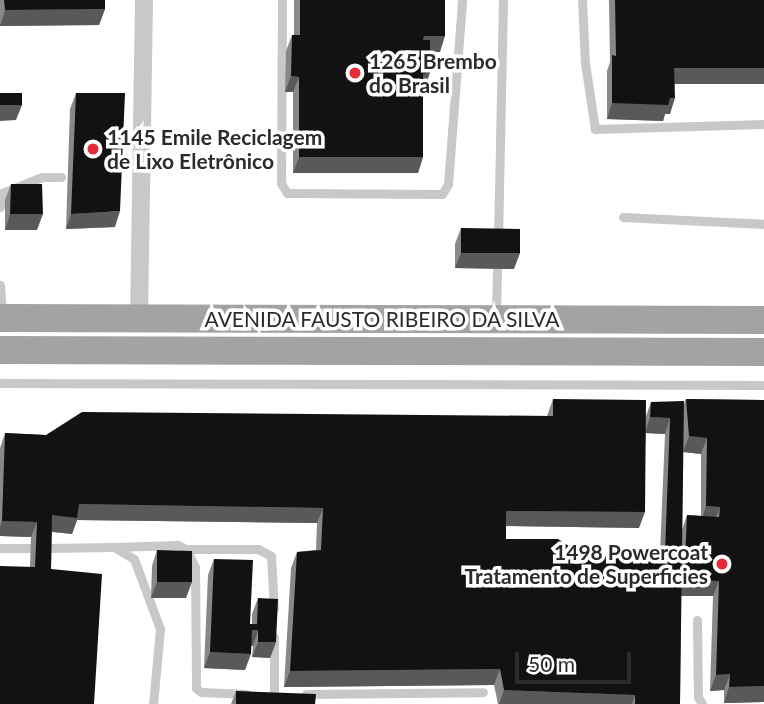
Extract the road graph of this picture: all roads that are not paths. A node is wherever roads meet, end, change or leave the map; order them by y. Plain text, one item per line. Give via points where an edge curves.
1 (144, 0) edge
2 (282, 0) edge
3 (462, 0) edge
4 (503, 0) edge
5 (582, 0) edge
6 (764, 124) edge
7 (61, 177) dead end
8 (0, 207) edge
9 (623, 217) dead end
10 (764, 224) edge
11 (498, 244) edge
12 (497, 269) dead end
13 (0, 285) edge
14 (1, 318) edge
15 (139, 318) junction
16 (496, 320) junction
17 (764, 320) edge
18 (0, 349) edge
19 (764, 352) edge
20 (0, 383) edge
21 (764, 385) edge
22 (114, 547) junction
23 (0, 548) edge
24 (30, 548) dead end
25 (46, 548) edge
26 (186, 549) junction
27 (274, 617) edge
28 (697, 620) dead end
29 (274, 630) edge
30 (483, 692) dead end
31 (274, 695) junction
32 (153, 704) edge
33 (702, 704) edge

1 - 15 street
2 - 3 lane via 281,183 287,193 442,194 448,184
4 - 11 lane
5 - 6 lane via 584,63 595,129
7 - 8 lane via 42,177 2,193
9 - 10 lane
12 - 16 lane
13 - 14 lane
14 - 15 main road, AVENIDA FAUSTO RIBEIRO DA SILVA
15 - 16 main road, AVENIDA FAUSTO RIBEIRO DA SILVA
16 - 17 main road, AVENIDA FAUSTO RIBEIRO DA SILVA
18 - 19 main road, AVENIDA FAUSTO RIBEIRO DA SILVA
20 - 21 lane
22 - 25 lane
22 - 26 lane via 178,545
22 - 32 lane via 134,559 160,629
23 - 24 lane
26 - 27 lane via 258,549 271,556
26 - 31 lane via 195,567 197,691
28 - 33 lane via 698,697
29 - 31 lane
30 - 31 lane

